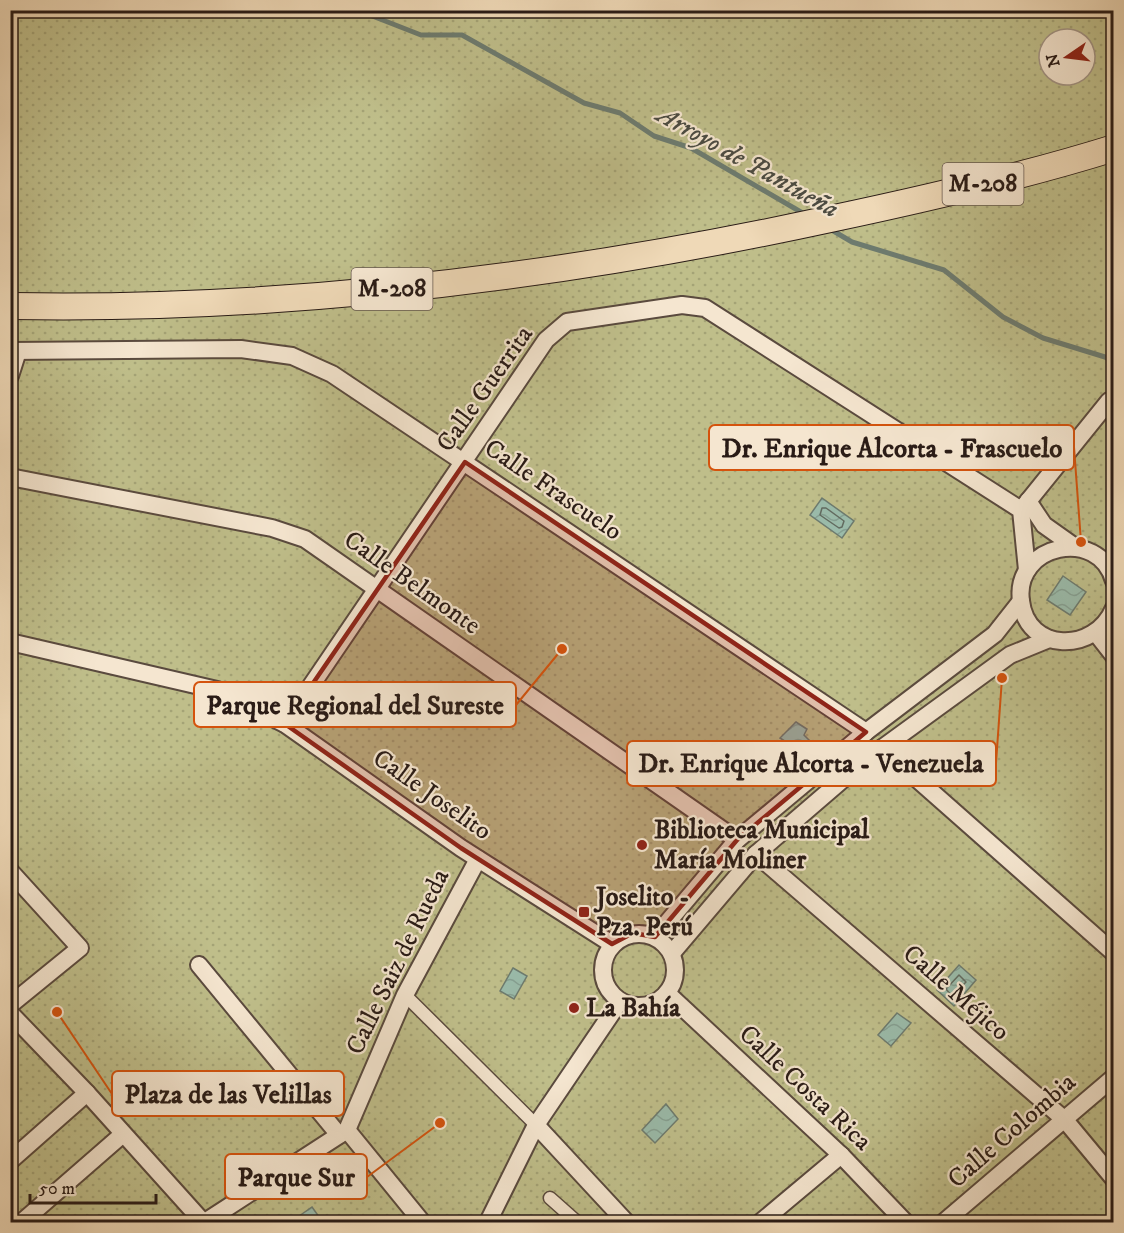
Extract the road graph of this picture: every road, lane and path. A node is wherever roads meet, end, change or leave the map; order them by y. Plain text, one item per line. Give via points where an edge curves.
1 (1113, 148) edge
2 (10, 306) edge
3 (14, 351) edge
4 (10, 376) edge
5 (1109, 401) dead end
6 (465, 462) junction
7 (10, 477) edge
8 (1024, 505) junction
9 (1075, 547) junction
10 (1027, 570) junction
11 (1113, 577) edge
12 (378, 591) junction
13 (1021, 601) junction
14 (1113, 608) edge
15 (1096, 633) junction
16 (1049, 639) junction
17 (10, 642) edge
18 (1113, 656) edge
19 (285, 724) junction
20 (866, 732) junction
21 (882, 748) junction
22 (737, 840) junction
23 (756, 854) junction
24 (478, 859) junction
25 (10, 871) edge
26 (655, 936) junction
27 (612, 944) junction
28 (672, 953) junction
29 (1113, 953) edge
30 (199, 965) dead end
31 (667, 993) junction
32 (405, 995) junction
33 (621, 1001) junction
34 (10, 1005) edge
35 (10, 1013) edge
36 (1113, 1077) edge
37 (87, 1093) junction
38 (1065, 1120) junction
39 (536, 1125) junction
40 (343, 1132) junction
41 (123, 1134) junction
42 (841, 1155) junction
43 (10, 1161) edge
44 (1113, 1179) edge
45 (550, 1198) dead end
46 (417, 1217) edge
47 (22, 1222) edge
48 (204, 1222) edge
49 (398, 1222) edge
50 (488, 1222) edge
51 (577, 1222) edge
52 (626, 1222) edge
53 (761, 1222) edge
54 (905, 1222) edge
55 (944, 1222) edge

1 - 2 main road, M-208 via 1059,165 851,215 625,259 324,297
3 - 4 street
3 - 6 street, Calle Frascuelo via 241,349 292,356 332,374
5 - 8 street
6 - 8 street, Calle Guerrita via 546,340 567,322 682,305 705,308
6 - 12 street, Calle Guerrita
6 - 20 street, Calle Frascuelo
7 - 12 street, Calle Belmonte via 272,528 306,539
8 - 9 street, Calle Guerrita
8 - 10 street
9 - 10 street via 1047,551
9 - 11 street, Calle Guerrita via 1102,561
10 - 13 street
12 - 19 street, Calle Guerrita
12 - 22 street, Calle Belmonte
13 - 16 street via 1034,628
13 - 20 street via 995,634
14 - 15 street via 1109,620
15 - 16 street via 1065,642
15 - 18 street
16 - 21 street via 1010,655
17 - 19 street, Calle Joselito via 217,690
19 - 24 street, Calle Joselito
20 - 22 street
21 - 23 street
21 - 29 street
22 - 26 street
23 - 28 street
23 - 38 street, Calle Méjico
24 - 27 street, Calle Joselito
24 - 32 street, Calle Saiz de Rueda
25 - 34 street via 80,948
26 - 27 street via 633,933
26 - 28 street
27 - 33 street via 604,958 603,975 608,990
28 - 31 street via 674,981
30 - 40 street
31 - 33 street via 645,1006
31 - 42 street, Calle Costa Rica
32 - 39 street
32 - 40 street, Calle Saiz de Rueda
33 - 39 street
35 - 37 street
36 - 38 street, Calle Colombia
37 - 41 street
37 - 43 street
38 - 44 street, Calle Méjico
38 - 55 street, Calle Colombia
39 - 50 street
39 - 52 street
40 - 46 street
40 - 48 street
41 - 47 street
41 - 48 street
42 - 53 street
42 - 54 street, Calle Costa Rica
45 - 51 street
46 - 49 street

